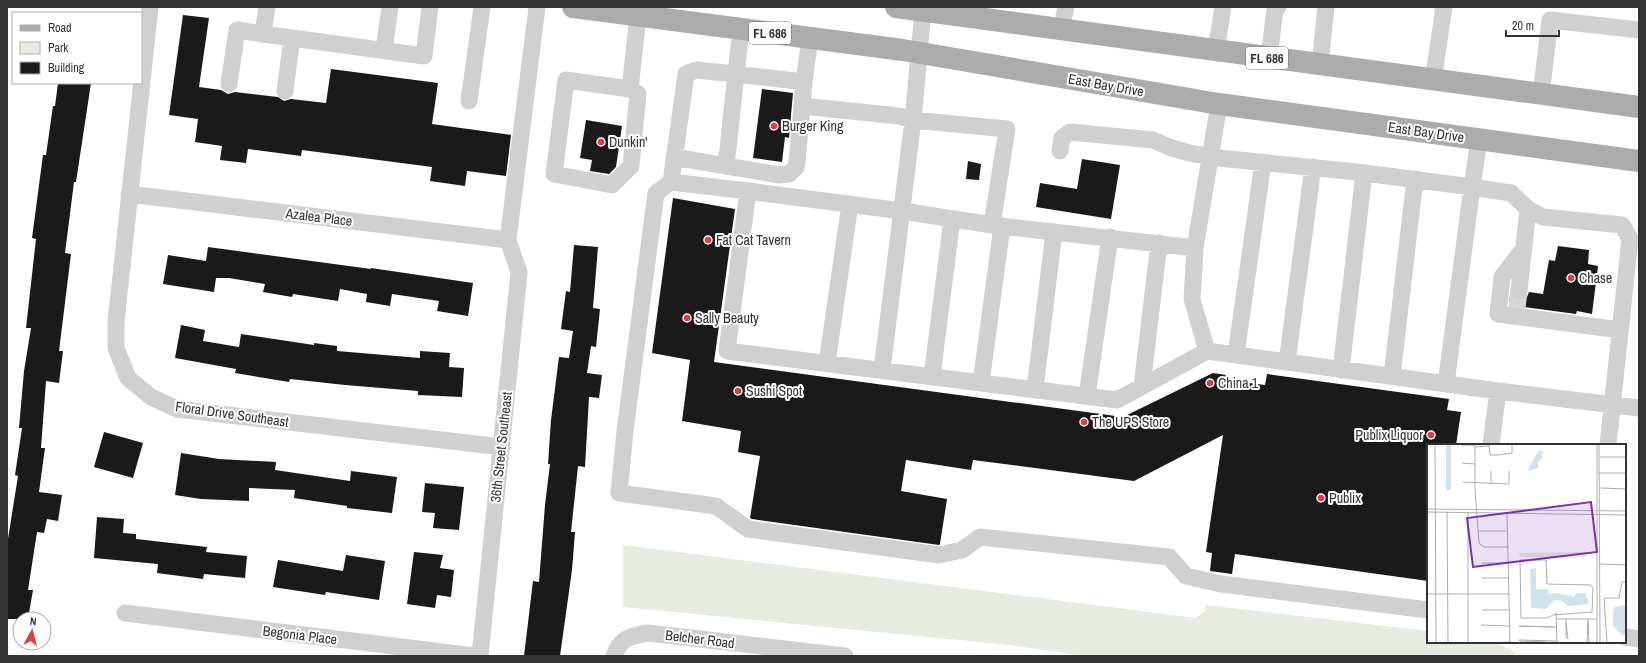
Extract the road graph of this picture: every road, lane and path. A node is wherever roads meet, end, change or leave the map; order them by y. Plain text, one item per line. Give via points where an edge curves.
1 (150, 7) edge
2 (267, 7) edge
3 (390, 7) edge
4 (430, 7) edge
5 (482, 7) edge
6 (537, 7) edge
7 (573, 7) edge
8 (1066, 7) edge
9 (1223, 7) edge
10 (1278, 7) edge
11 (1326, 7) edge
12 (1444, 7) edge
13 (919, 9) edge
14 (1551, 13) edge
15 (638, 16) junction
16 (741, 29) junction
17 (1062, 30) junction
18 (1639, 30) edge
19 (264, 34) junction
20 (292, 38) junction
21 (810, 38) junction
22 (384, 50) junction
23 (1216, 51) junction
24 (920, 53) junction
25 (1269, 58) junction
26 (1320, 65) junction
27 (736, 74) junction
28 (142, 78) edge
29 (1433, 81) junction
30 (804, 82) junction
31 (141, 84) edge
32 (230, 84) dead end
33 (630, 89) junction
34 (285, 91) dead end
35 (1541, 95) junction
36 (469, 101) dead end
37 (1219, 104) junction
38 (802, 106) junction
39 (1639, 107) edge
40 (913, 120) junction
41 (1479, 140) junction
42 (1060, 151) dead end
43 (1209, 156) junction
44 (674, 157) junction
45 (1639, 161) edge
46 (1262, 162) junction
47 (726, 166) junction
48 (1313, 167) junction
49 (1364, 173) junction
50 (1415, 179) junction
51 (671, 182) junction
52 (1472, 187) junction
53 (748, 191) junction
54 (129, 194) junction
55 (850, 204) junction
56 (1528, 209) junction
57 (902, 211) junction
58 (952, 220) junction
59 (997, 225) junction
60 (1054, 232) junction
61 (1110, 238) junction
62 (508, 240) junction
63 (1159, 243) junction
64 (1195, 248) junction
65 (1524, 248) junction
66 (1518, 305) junction
67 (1620, 330) junction
68 (1207, 351) junction
69 (1236, 355) junction
70 (1287, 362) junction
71 (827, 363) junction
72 (882, 370) junction
73 (1342, 370) junction
74 (932, 376) junction
75 (1392, 376) junction
76 (981, 383) junction
77 (1446, 384) junction
78 (1142, 386) junction
79 (1035, 389) junction
80 (1498, 391) junction
81 (1087, 396) junction
82 (1612, 405) junction
83 (1639, 408) edge
84 (1491, 444) edge
85 (1608, 444) edge
86 (502, 447) junction
87 (1427, 610) edge
88 (125, 613) dead end
89 (1626, 637) edge
90 (1639, 639) edge
91 (475, 656) edge
92 (480, 656) edge
93 (614, 656) edge
94 (845, 656) edge

1 - 28 street, Floral Drive Southeast
2 - 19 street
3 - 22 street
4 - 22 street via 424,56
5 - 36 street
6 - 62 street
7 - 15 main road, East Bay Drive / FL 686
8 - 17 street
9 - 23 street
10 - 25 street via 1275,9
11 - 26 street
12 - 29 street
13 - 17 main road, FL 686
13 - 24 street
14 - 18 street
14 - 35 street
15 - 16 main road, East Bay Drive / FL 686
15 - 33 street
16 - 21 main road, East Bay Drive / FL 686
16 - 27 street
17 - 23 main road, FL 686
19 - 20 street
19 - 32 street via 237,30
20 - 22 street
20 - 34 street
21 - 24 main road, East Bay Drive / FL 686
21 - 30 street
23 - 25 main road, FL 686
24 - 37 main road, East Bay Drive / FL 686
24 - 40 street
25 - 26 main road, FL 686
26 - 29 main road, FL 686
27 - 30 street
27 - 44 street via 696,70 686,74
27 - 47 street
29 - 35 main road, FL 686
30 - 38 street
31 - 54 street, Floral Drive Southeast
33 - 33 street via 566,80 554,174 612,185 631,166 638,94
35 - 39 main road, FL 686
37 - 41 main road, East Bay Drive / FL 686
37 - 43 street
38 - 40 street via 898,116
38 - 47 street via 797,162 789,174 779,175
40 - 57 street
40 - 59 street via 1007,129
41 - 45 main road, East Bay Drive / FL 686
41 - 52 street
42 - 43 street via 1062,138 1070,132 1153,140 1189,153
43 - 46 street
43 - 64 street
44 - 47 street
44 - 51 street
46 - 48 street
46 - 69 street
48 - 49 street
48 - 70 street
49 - 50 street
49 - 73 street
50 - 52 street
50 - 75 street
51 - 53 street
51 - 87 street via 656,193 619,493 716,506 748,529 939,555 962,550 980,537 1169,557 1186,576 1221,584
52 - 56 street via 1512,193
52 - 77 street
53 - 55 street
53 - 71 street via 727,351
54 - 62 street, Azalea Place
54 - 86 street, Floral Drive Southeast via 116,322 116,348 128,378 151,397 176,409
55 - 57 street
55 - 71 street
56 - 65 street
56 - 67 street via 1543,217 1622,225 1630,239
57 - 58 street
57 - 72 street
58 - 59 street
58 - 74 street
59 - 60 street
59 - 76 street
60 - 61 street
60 - 79 street
61 - 63 street
61 - 81 street
62 - 86 street, 36th Street Southeast via 519,272
63 - 64 street
63 - 78 street
64 - 68 street via 1192,299
65 - 66 street
65 - 66 street via 1502,277 1498,314
66 - 67 street
67 - 82 street
68 - 69 street
68 - 78 street
69 - 70 street
70 - 73 street
71 - 72 street
72 - 74 street
73 - 75 street
74 - 76 street
75 - 77 street
76 - 79 street
77 - 80 street
78 - 81 street via 1117,400
79 - 81 street
80 - 82 street
80 - 84 street
82 - 83 street
82 - 85 street
86 - 92 street, 36th Street Southeast
88 - 91 street, Begonia Place
89 - 90 street
93 - 94 street, Belcher Road via 617,647 630,636 648,633

